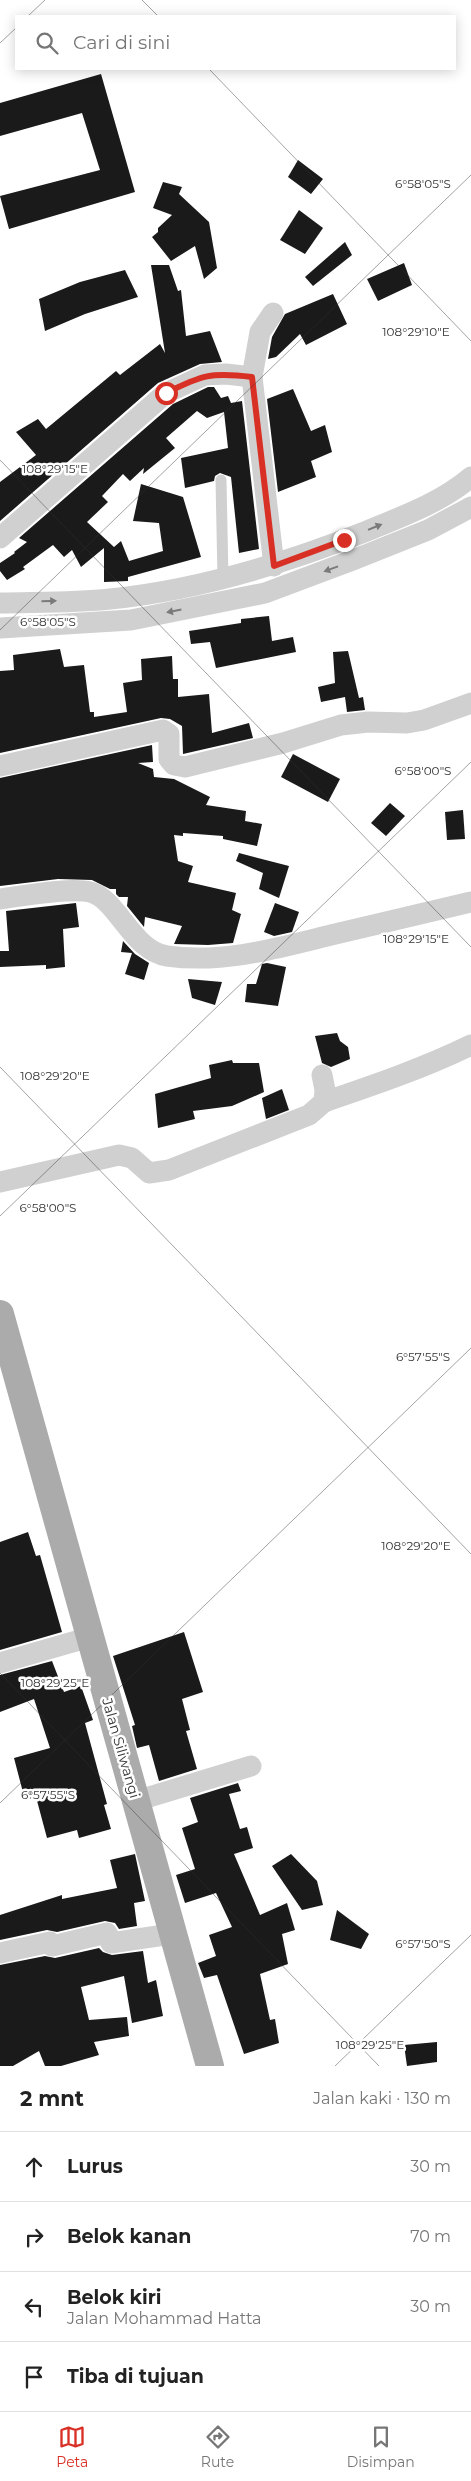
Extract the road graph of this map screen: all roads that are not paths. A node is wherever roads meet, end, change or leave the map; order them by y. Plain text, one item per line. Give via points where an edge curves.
1 (273, 313) dead end
2 (252, 377) junction
3 (471, 478) edge
4 (221, 480) dead end
5 (471, 507) edge
6 (0, 538) edge
7 (274, 566) junction
8 (223, 578) junction
9 (224, 602) junction
10 (0, 603) edge
11 (0, 628) edge
12 (471, 704) edge
13 (0, 766) edge
14 (0, 894) edge
15 (0, 899) edge
16 (471, 902) edge
17 (471, 1044) edge
18 (322, 1075) dead end
19 (324, 1102) junction
20 (0, 1182) edge
21 (0, 1314) edge
22 (90, 1637) junction
23 (0, 1663) edge
24 (251, 1766) dead end
25 (136, 1801) junction
26 (172, 1934) junction
27 (0, 1954) edge
28 (210, 2066) edge

1 - 2 street via 260,332
2 - 6 street via 205,375 166,393
2 - 7 street
7 -> 3 street via 429,506
4 - 8 lane
5 -> 9 street via 428,530 353,560 265,592
7 - 8 street
8 - 9 street
10 -> 8 street via 108,600 158,593
9 -> 11 street via 131,620
12 - 13 street via 407,724 368,722 341,725 184,767 174,765 169,759 169,734 164,730
14 - 15 street
15 - 16 street via 91,892 153,950 192,958 226,958
17 - 19 street via 452,1055
18 - 19 street via 326,1090
19 - 20 street via 308,1115 156,1174 149,1173 132,1158 120,1155
21 - 22 main road, Jalan Siliwangi
22 - 23 street
22 - 25 main road, Jalan Siliwangi
24 - 25 street
25 - 26 main road, Jalan Siliwangi
26 - 27 street via 110,1943 107,1933
26 - 28 main road, Jalan Siliwangi

